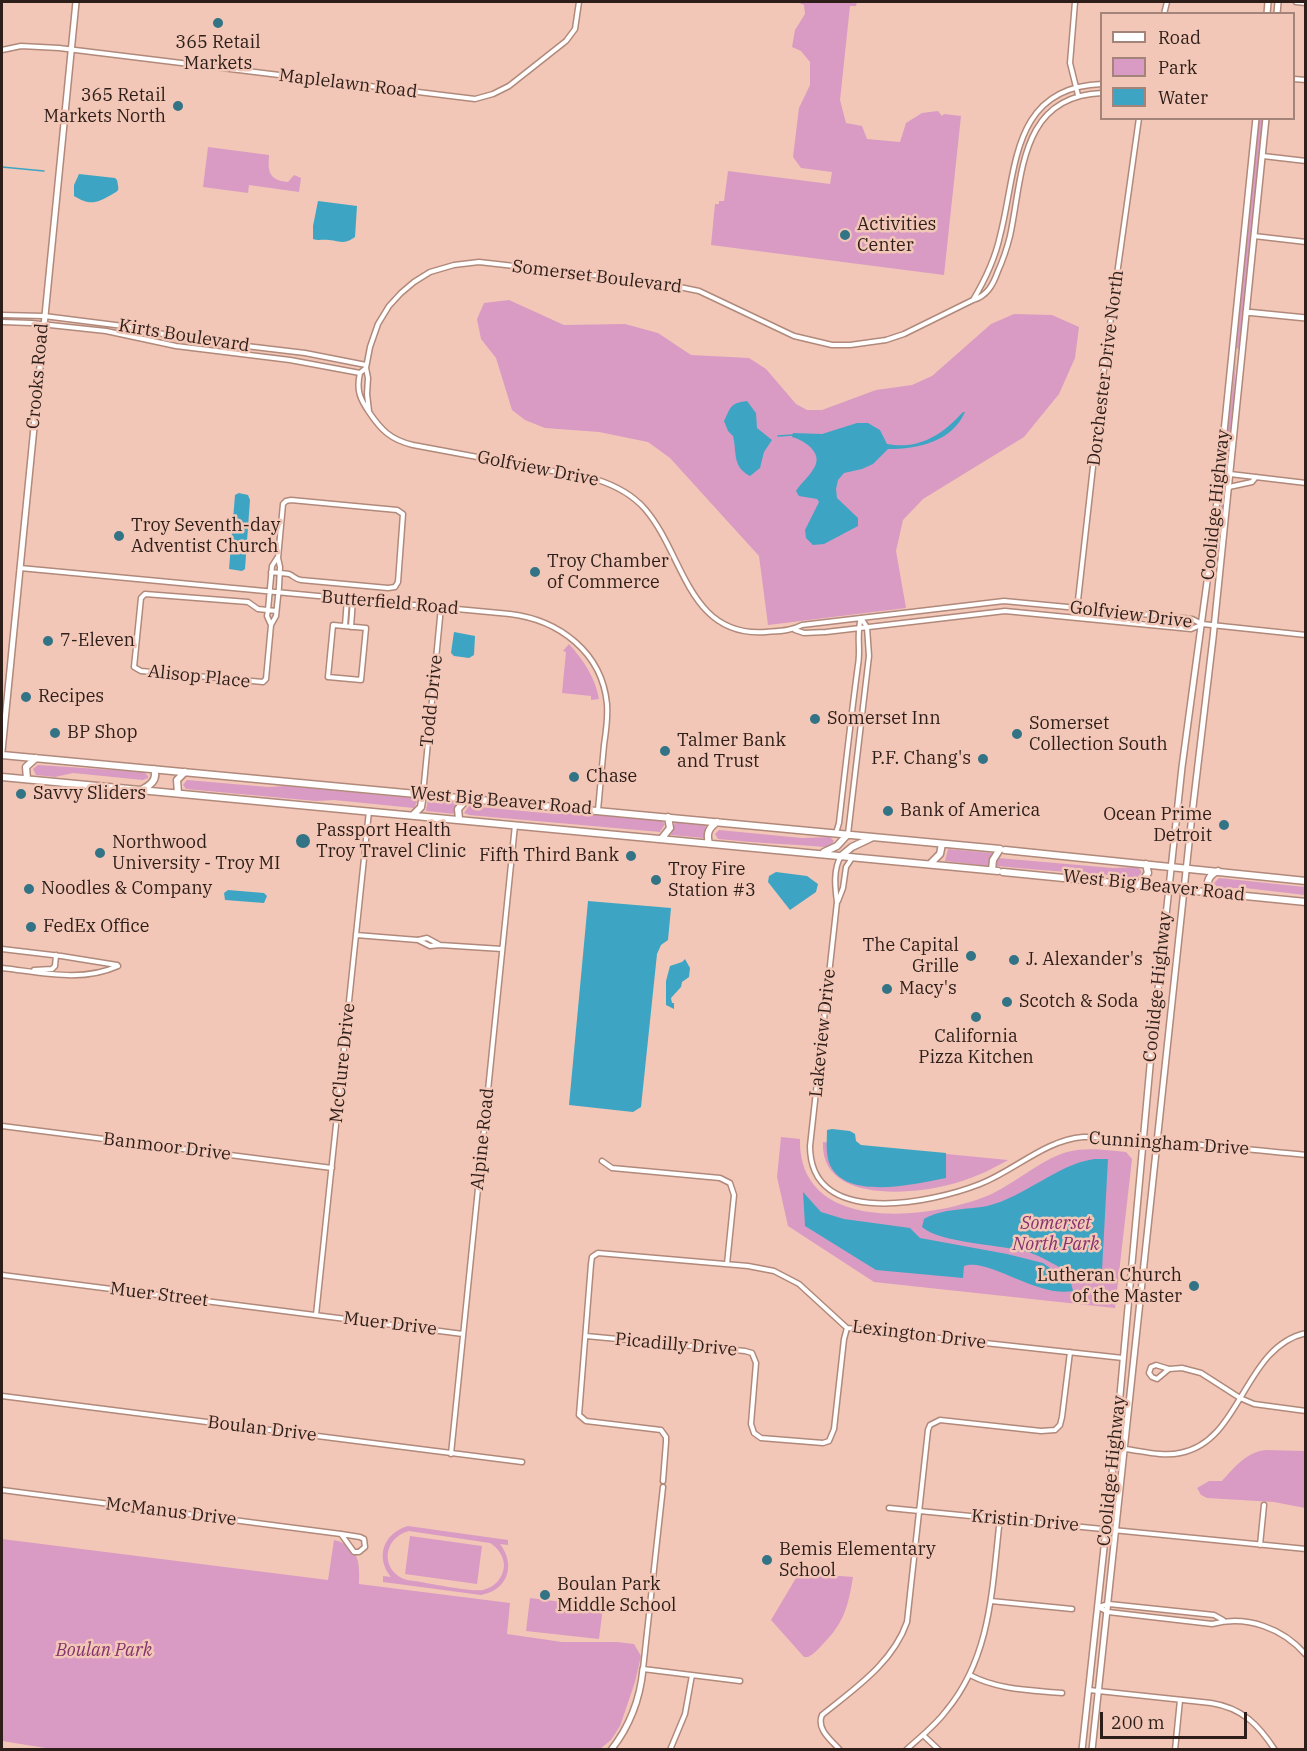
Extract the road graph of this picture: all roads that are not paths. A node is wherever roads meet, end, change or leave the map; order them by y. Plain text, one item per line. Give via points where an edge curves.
1 (76, 2) edge
2 (579, 2) edge
3 (1075, 2) edge
4 (1296, 2) edge
5 (1305, 3) edge
6 (2, 50) edge
7 (70, 50) junction
8 (1100, 84) edge
9 (1076, 87) junction
10 (1100, 93) edge
11 (1078, 96) junction
12 (1139, 120) edge
13 (1256, 120) edge
14 (1266, 120) edge
15 (1263, 156) junction
16 (1305, 161) edge
17 (1254, 236) junction
18 (1305, 242) edge
19 (973, 300) junction
20 (1246, 312) junction
21 (2, 315) edge
22 (44, 316) junction
23 (1305, 318) edge
24 (2, 322) edge
25 (43, 324) junction
26 (1232, 354) junction
27 (1242, 358) junction
28 (366, 367) junction
29 (360, 373) junction
30 (369, 411) junction
31 (1230, 474) junction
32 (1256, 477) junction
33 (1305, 483) edge
34 (1229, 487) junction
35 (1214, 530) junction
36 (1223, 537) junction
37 (278, 558) junction
38 (20, 568) junction
39 (271, 572) junction
40 (280, 573) junction
41 (269, 592) junction
42 (278, 592) junction
43 (347, 599) junction
44 (353, 599) junction
45 (441, 608) junction
46 (1078, 608) junction
47 (268, 610) junction
48 (276, 611) junction
49 (861, 618) junction
50 (1076, 618) junction
51 (1202, 624) junction
52 (271, 625) junction
53 (345, 626) junction
54 (1214, 626) junction
55 (351, 627) junction
56 (867, 627) junction
57 (857, 629) junction
58 (794, 630) junction
59 (1305, 635) edge
60 (1188, 723) junction
61 (1202, 730) junction
62 (2, 753) edge
63 (36, 758) junction
64 (154, 769) junction
65 (186, 772) junction
66 (2, 777) edge
67 (27, 779) junction
68 (142, 789) junction
69 (178, 793) junction
70 (423, 794) junction
71 (468, 798) junction
72 (598, 810) junction
73 (369, 811) junction
74 (1177, 811) junction
75 (413, 814) junction
76 (1192, 815) junction
77 (668, 817) junction
78 (459, 819) junction
79 (717, 822) junction
80 (515, 824) junction
81 (836, 833) junction
82 (848, 834) junction
83 (874, 837) junction
84 (662, 838) junction
85 (709, 843) junction
86 (942, 844) junction
87 (1003, 849) junction
88 (820, 854) junction
89 (841, 856) junction
90 (854, 857) junction
91 (929, 864) junction
92 (1146, 864) junction
93 (1172, 866) junction
94 (1186, 868) junction
95 (998, 871) junction
96 (1219, 871) junction
97 (1305, 881) edge
98 (1139, 885) junction
99 (1169, 888) junction
100 (1184, 889) junction
101 (1210, 892) junction
102 (837, 902) junction
103 (1305, 902) edge
104 (356, 935) junction
105 (2, 949) edge
106 (502, 949) junction
107 (56, 955) junction
108 (1161, 959) junction
109 (93, 961) junction
110 (1176, 964) junction
111 (2, 968) edge
112 (30, 971) junction
113 (91, 974) junction
114 (1155, 1018) junction
115 (1169, 1026) junction
116 (1151, 1054) junction
117 (1165, 1061) junction
118 (2, 1126) edge
119 (1143, 1141) junction
120 (1158, 1141) junction
121 (1305, 1155) edge
122 (602, 1161) dead end
123 (812, 1163) joint
124 (332, 1168) junction
125 (727, 1264) junction
126 (2, 1275) edge
127 (1127, 1314) junction
128 (316, 1315) junction
129 (1139, 1319) junction
130 (847, 1328) junction
131 (1305, 1333) edge
132 (464, 1334) junction
133 (586, 1336) junction
134 (1124, 1344) junction
135 (1136, 1349) junction
136 (1070, 1352) junction
137 (1123, 1358) junction
138 (1169, 1369) junction
139 (2, 1396) edge
140 (1240, 1398) junction
141 (1305, 1411) edge
142 (1115, 1446) junction
143 (1125, 1449) junction
144 (451, 1454) junction
145 (522, 1462) dead end
146 (2, 1490) edge
147 (1264, 1505) dead end
148 (889, 1508) dead end
149 (920, 1511) junction
150 (1000, 1518) junction
151 (1106, 1529) junction
152 (1116, 1530) junction
153 (340, 1534) junction
154 (1260, 1545) junction
155 (1305, 1550) edge
156 (991, 1601) junction
157 (1109, 1604) junction
158 (1098, 1607) junction
159 (1072, 1609) dead end
160 (1108, 1612) junction
161 (1224, 1621) junction
162 (1305, 1655) edge
163 (644, 1669) junction
164 (692, 1674) junction
165 (970, 1675) junction
166 (740, 1681) dead end
167 (1089, 1690) junction
168 (1099, 1691) junction
169 (1062, 1693) dead end
170 (1180, 1700) junction
171 (923, 1734) junction
172 (611, 1749) edge
173 (670, 1749) edge
174 (840, 1749) edge
175 (906, 1749) edge
176 (939, 1749) edge
177 (1082, 1749) edge
178 (1092, 1749) edge
179 (1175, 1749) edge
180 (1275, 1749) edge

1 - 7 main road, Crooks Road
2 - 7 street, Maplelawn Road via 575,28 566,41 509,86 475,99
3 - 9 street via 1070,63
4 - 5 street
6 - 7 street, Maplelawn Road via 30,46
7 - 22 main road, Crooks Road
8 - 9 street
9 - 11 street
9 - 19 street via 1055,96 1027,128 1015,155 997,247
10 - 11 street, Somerset Boulevard
11 - 19 street, Somerset Boulevard via 1049,113 1028,145 1002,261 986,293
12 - 46 street, Dorchester Drive North via 1105,360
13 - 26 main road, Coolidge Highway
14 - 15 main road, Coolidge Highway
15 - 16 street
15 - 17 main road, Coolidge Highway
17 - 18 street
17 - 20 main road, Coolidge Highway
19 - 28 street, Somerset Boulevard via 886,340 832,345 794,336 717,298 682,287 468,262 430,273 401,293 378,324
20 - 23 main road
20 - 27 main road, Coolidge Highway
21 - 22 street, Kirts Boulevard
22 - 25 main road, Crooks Road
22 - 28 street, Kirts Boulevard via 305,353
24 - 25 street, Kirts Boulevard
25 - 29 street, Kirts Boulevard
25 - 38 main road, Crooks Road
26 - 27 main road
26 - 35 main road, Coolidge Highway
27 - 31 main road, Coolidge Highway
28 - 29 street
28 - 30 street
29 - 30 street, Golfview Drive via 359,396
30 - 58 street, Golfview Drive via 381,429 406,444 595,479 620,489 645,509 693,596 709,614 742,630
31 - 32 street
31 - 34 main road, Coolidge Highway
32 - 33 street
32 - 34 street via 1252,482
34 - 36 main road, Coolidge Highway
35 - 36 main road via 1215,536
35 - 51 main road, Coolidge Highway
36 - 54 main road, Coolidge Highway
37 - 39 street
37 - 40 street, Alisop Place
37 - 40 street via 286,501 397,510 403,514 398,582 394,587 297,580
38 - 41 street, Butterfield Road
38 - 62 main road, Crooks Road
39 - 40 street
39 - 41 street, Alisop Place
40 - 42 street, Alisop Place
41 - 42 street, Butterfield Road
41 - 47 street, Alisop Place
42 - 43 street, Butterfield Road
42 - 48 street, Alisop Place
43 - 44 street, Butterfield Road
43 - 53 street
44 - 45 street, Butterfield Road
44 - 55 street
45 - 70 street, Todd Drive
45 - 72 street, Butterfield Road via 539,620 562,631 585,652 601,680 607,711
46 - 49 street, Golfview Drive via 1004,601
46 - 50 street, Dorchester Drive North
46 - 51 street, Golfview Drive via 1192,619
47 - 48 street, Alisop Place
47 - 52 street, Alisop Place
47 - 52 street, Alisop Place via 248,602 145,594 141,598 134,666 141,672 263,682
48 - 52 street, Alisop Place
49 - 56 street
49 - 57 street
49 - 58 street, Golfview Drive
50 - 51 street, Golfview Drive via 1191,628
50 - 56 street, Golfview Drive via 1002,611
51 - 54 street, Golfview Drive
51 - 60 main road, Coolidge Highway
53 - 55 street
53 - 55 street via 333,625 328,677 361,680 366,628
54 - 59 street, Golfview Drive
54 - 61 main road, Coolidge Highway
56 - 57 street, Golfview Drive
56 - 82 street via 868,661
57 - 58 street, Golfview Drive via 815,633
57 - 81 street via 859,661
60 - 61 main road via 1198,723
60 - 74 main road, Coolidge Highway
61 - 76 main road, Coolidge Highway
62 - 63 main road, West Big Beaver Road
63 - 64 main road, West Big Beaver Road
63 - 67 main road via 26,767
64 - 65 main road, West Big Beaver Road
64 - 68 main road via 153,782
65 - 69 main road via 177,780
65 - 70 main road, West Big Beaver Road
66 - 67 main road, West Big Beaver Road
67 - 68 main road, West Big Beaver Road
68 - 69 main road, West Big Beaver Road
69 - 73 main road, West Big Beaver Road
70 - 71 main road, West Big Beaver Road
70 - 75 main road via 421,807
71 - 72 main road, West Big Beaver Road
71 - 78 main road via 460,805
72 - 77 main road, West Big Beaver Road
73 - 75 main road, West Big Beaver Road
73 - 104 street, McClure Drive
74 - 76 main road via 1182,816
74 - 93 main road, Coolidge Highway
75 - 78 main road, West Big Beaver Road
76 - 94 main road, Coolidge Highway
77 - 79 main road, West Big Beaver Road
77 - 84 main road via 670,828
78 - 80 main road, West Big Beaver Road
79 - 81 main road, West Big Beaver Road
79 - 85 main road via 707,834
80 - 84 main road, West Big Beaver Road
80 - 106 street, Alpine Road
81 - 82 main road, West Big Beaver Road
82 - 83 main road, West Big Beaver Road
82 - 88 main road via 837,846
83 - 86 main road, West Big Beaver Road
83 - 89 main road
84 - 85 main road, West Big Beaver Road
85 - 88 main road, West Big Beaver Road
86 - 87 main road, West Big Beaver Road
86 - 91 main road via 940,854
87 - 92 main road, West Big Beaver Road
87 - 95 main road via 994,856
88 - 89 main road, West Big Beaver Road
89 - 90 main road, West Big Beaver Road
89 - 102 street, Lakeview Drive via 835,888
90 - 91 main road, West Big Beaver Road
90 - 102 street, Lakeview Drive via 847,864
91 - 95 main road, West Big Beaver Road
92 - 93 main road, West Big Beaver Road
92 - 98 main road via 1148,873
93 - 94 main road, West Big Beaver Road
93 - 99 main road, Coolidge Highway
94 - 96 main road, West Big Beaver Road
94 - 100 main road, Coolidge Highway
95 - 98 main road, West Big Beaver Road
96 - 97 main road, West Big Beaver Road
96 - 101 main road via 1208,881
98 - 99 main road, West Big Beaver Road
99 - 100 main road, West Big Beaver Road
99 - 108 main road, Coolidge Highway
100 - 101 main road, West Big Beaver Road
100 - 110 main road, Coolidge Highway
101 - 103 main road, West Big Beaver Road
102 - 123 street, Lakeview Drive via 810,1139
104 - 106 street via 418,940 427,945
104 - 124 street, McClure Drive
105 - 107 street
106 - 132 street, Alpine Road
107 - 109 street
107 - 112 street via 52,969
108 - 110 main road via 1171,958
108 - 114 main road, Coolidge Highway
109 - 113 street
109 - 113 street via 118,966
110 - 115 main road, Coolidge Highway
111 - 112 street
112 - 113 street
114 - 115 main road via 1162,1026
114 - 116 main road, Coolidge Highway
115 - 117 main road, Coolidge Highway
116 - 117 main road via 1160,1055
116 - 119 main road, Coolidge Highway
117 - 120 main road, Coolidge Highway
118 - 124 street, Banmoor Drive
119 - 120 street, Cunningham Drive
119 - 123 street, Cunningham Drive via 1070,1139 1051,1145 974,1187 936,1198 892,1203 859,1202 838,1196 820,1181
119 - 127 main road, Coolidge Highway
120 - 121 street, Cunningham Drive
120 - 129 main road, Coolidge Highway
122 - 125 street via 612,1168 720,1178 730,1183 734,1195
124 - 128 street, McClure Drive
125 - 130 street, Lexington Drive via 762,1268 786,1276
125 - 133 street, Lexington Drive via 598,1253 592,1257
126 - 128 street, Muer Street
127 - 129 main road via 1131,1320
127 - 134 main road, Coolidge Highway
128 - 132 street, Muer Drive
129 - 135 main road, Coolidge Highway
130 - 133 street, Picadilly Drive via 834,1429 829,1441 819,1443 761,1438 754,1433 751,1424 756,1363 752,1353
130 - 136 street, Lexington Drive
131 - 140 street via 1288,1339 1271,1352
132 - 144 street, Alpine Road
133 - 163 street via 581,1418 661,1430 666,1437
134 - 135 main road via 1132,1344
134 - 137 main road, Coolidge Highway
135 - 143 main road, Coolidge Highway
136 - 137 street, Lexington Drive
136 - 149 street via 1062,1417 1055,1430 940,1420 930,1425
137 - 142 main road, Coolidge Highway
138 - 138 street via 1157,1379 1149,1373 1154,1365
138 - 140 street via 1200,1373
139 - 144 street, Boulan Drive
140 - 141 street via 1260,1406
140 - 143 street via 1214,1436 1197,1448 1175,1454
142 - 143 main road
142 - 151 main road, Coolidge Highway
143 - 152 main road, Coolidge Highway
144 - 145 street, Boulan Drive
146 - 153 street, McManus Drive
147 - 154 street
148 - 149 street, Kristin Drive
149 - 150 street, Kristin Drive
149 - 174 street via 909,1612 903,1633 885,1661 819,1719 821,1729
150 - 151 street, Kristin Drive
150 - 156 street
151 - 152 street, Kristin Drive
151 - 158 main road, Coolidge Highway
152 - 154 street, Kristin Drive
152 - 157 main road, Coolidge Highway
153 - 153 street, McManus Drive via 354,1552 365,1547 364,1539
154 - 155 street, Kristin Drive
156 - 159 street
156 - 165 street via 984,1642
157 - 158 street
157 - 160 main road, Coolidge Highway
157 - 161 street via 1214,1615
158 - 160 street
158 - 167 main road, Coolidge Highway
160 - 161 street via 1212,1624
160 - 168 main road, Coolidge Highway
161 - 162 street via 1274,1628 1296,1643
163 - 164 street
163 - 172 main road via 632,1717
164 - 166 street
164 - 173 street via 685,1714
165 - 169 street via 994,1685
165 - 171 street via 948,1709
167 - 168 street
167 - 177 main road, Coolidge Highway
168 - 170 street
168 - 178 main road, Coolidge Highway
170 - 179 street
170 - 180 street via 1238,1711 1255,1723
171 - 175 street
171 - 176 street

